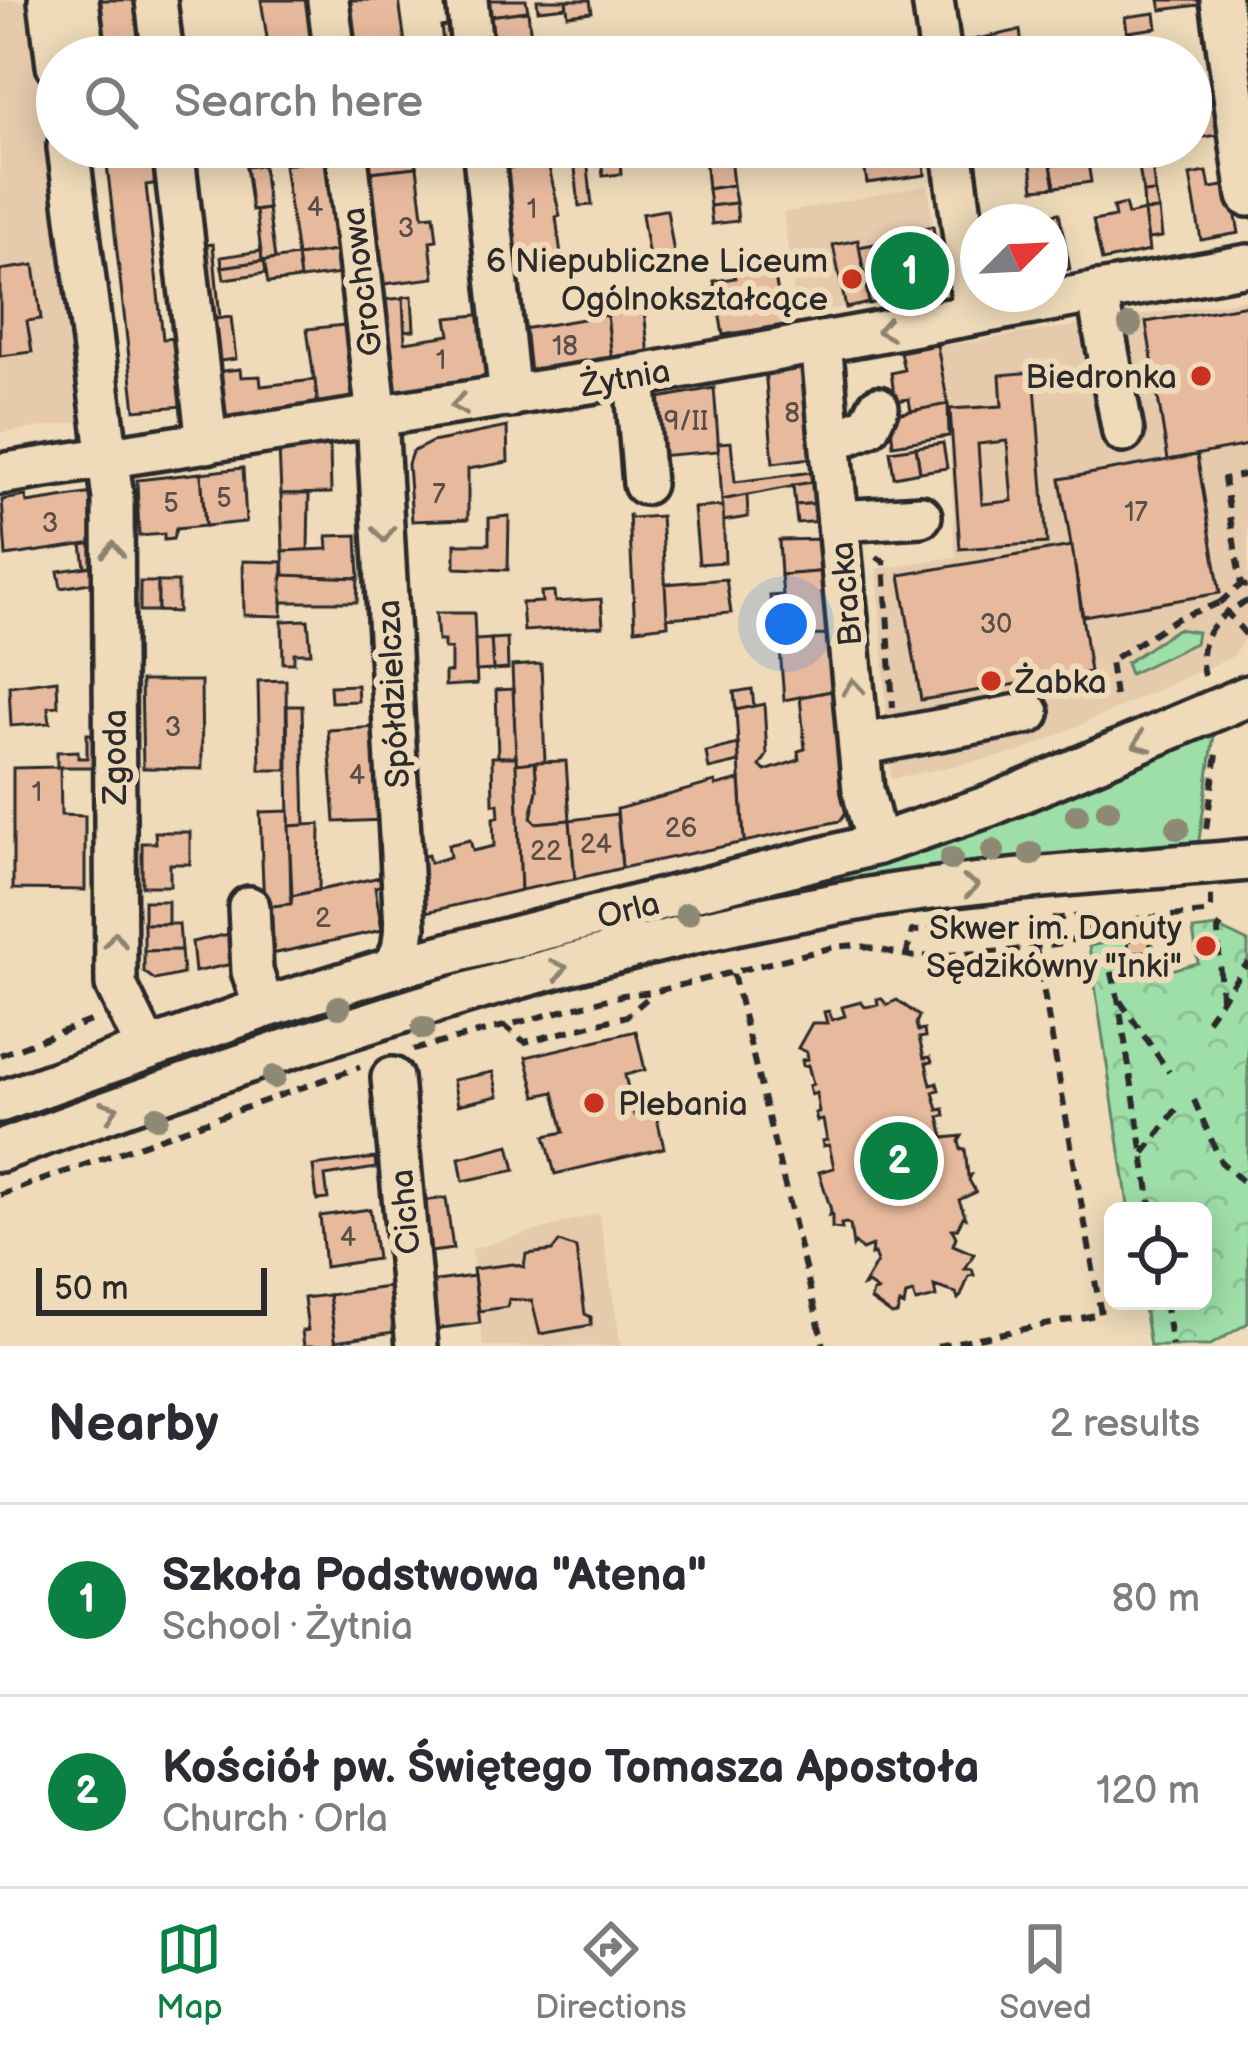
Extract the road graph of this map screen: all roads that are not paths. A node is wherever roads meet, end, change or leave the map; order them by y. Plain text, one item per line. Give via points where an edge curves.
1 (49, 0) edge
2 (78, 0) edge
3 (156, 0) edge
4 (328, 0) edge
5 (467, 0) edge
6 (933, 0) edge
7 (1221, 0) edge
8 (53, 36) edge
9 (82, 36) edge
10 (160, 36) edge
11 (332, 36) edge
12 (471, 36) edge
13 (938, 36) edge
14 (71, 168) edge
15 (97, 168) edge
16 (175, 168) edge
17 (348, 168) edge
18 (485, 168) edge
19 (955, 168) edge
20 (1248, 196) edge
21 (1248, 265) edge
22 (1097, 292) junction
23 (974, 314) junction
24 (821, 342) junction
25 (635, 376) junction
26 (511, 397) junction
27 (878, 407) dead end
28 (377, 417) junction
29 (1123, 432) dead end
30 (830, 434) junction
31 (207, 443) junction
32 (119, 455) junction
33 (0, 474) edge
34 (644, 484) dead end
35 (921, 516) dead end
36 (844, 521) junction
37 (1248, 696) edge
38 (1037, 701) road end
39 (859, 745) junction
40 (877, 844) junction
41 (1248, 860) edge
42 (249, 907) dead end
43 (393, 968) junction
44 (264, 1008) junction
45 (147, 1049) junction
46 (389, 1065) road end
47 (0, 1102) edge
48 (0, 1150) edge
49 (417, 1346) edge

1 - 8 street
2 - 9 street
3 - 10 street
4 - 11 street
5 - 12 street
6 - 13 street
7 - 20 street
14 - 32 street
15 - 32 street
16 - 31 street
17 - 28 street, Grochowa
18 - 26 street
19 - 23 street
21 - 22 street, Żytnia
22 - 23 street, Żytnia
22 - 29 street
23 -> 24 street, Żytnia
24 - 25 street, Żytnia
24 - 30 street, Bracka
25 - 26 street, Żytnia
25 - 34 street
26 -> 28 street, Żytnia
27 - 30 street via 868,426
28 - 31 street, Żytnia
28 -> 43 street, Spółdzielcza via 405,927
30 - 36 street, Bracka
31 - 32 street, Żytnia
32 - 33 street, Żytnia
45 -> 32 street, Zgoda via 116,986
35 - 36 street
39 -> 36 street, Bracka
37 -> 40 street, Orla via 989,806
38 - 39 street
39 - 40 street, Bracka
40 - 43 street, Orla
48 -> 41 street, Orla via 383,1016 758,921 978,885
42 - 44 street via 252,971
43 - 44 street, Orla
44 - 45 street, Orla
45 - 47 street, Orla
46 - 49 street, Cicha

